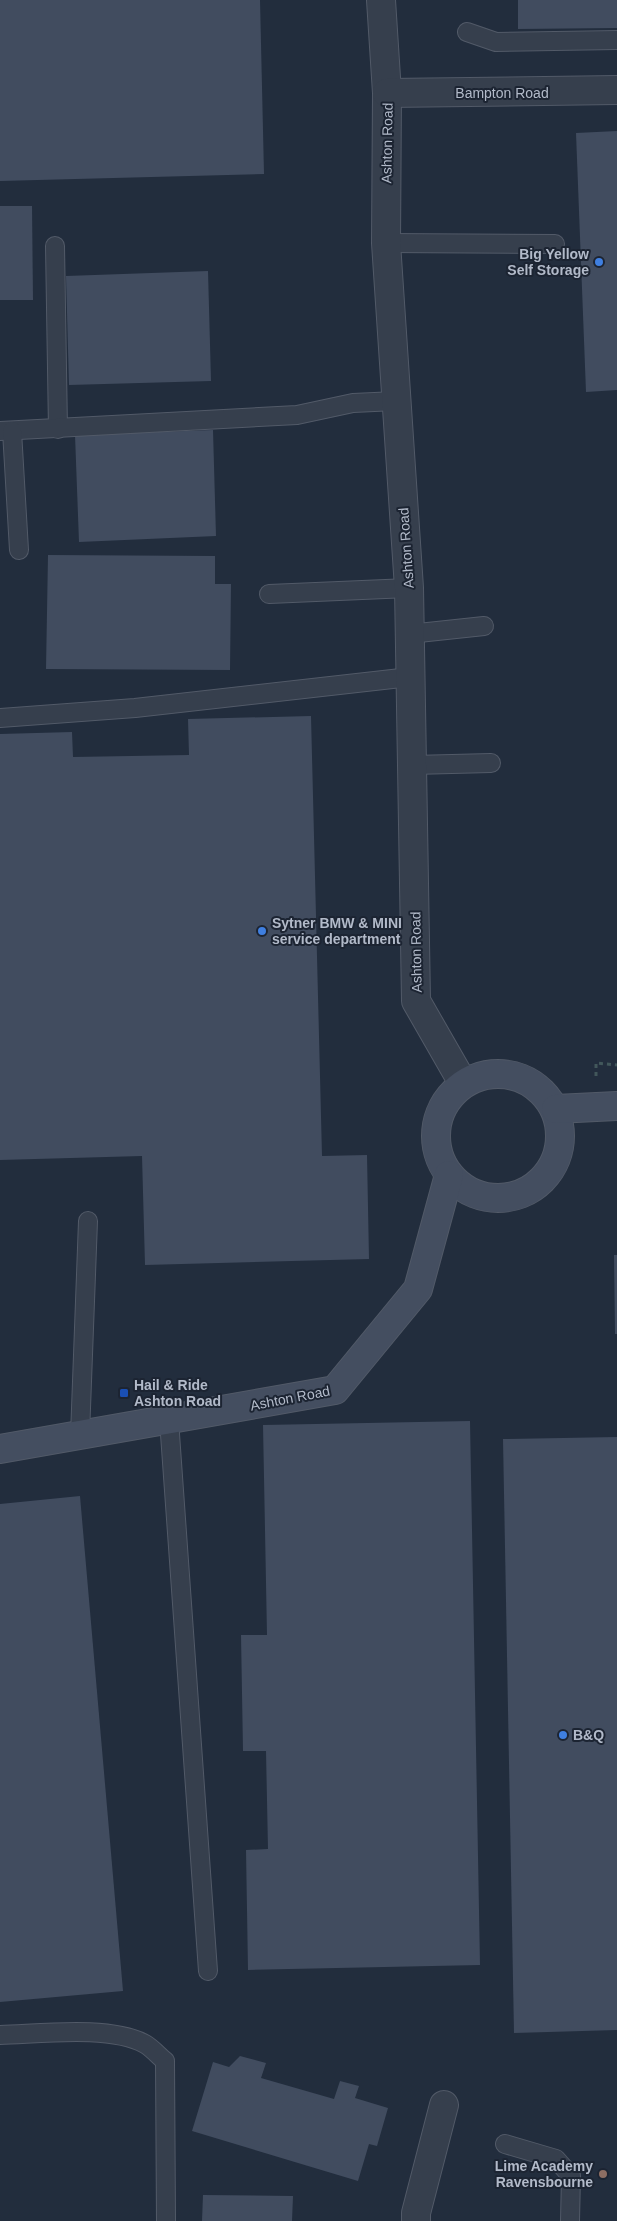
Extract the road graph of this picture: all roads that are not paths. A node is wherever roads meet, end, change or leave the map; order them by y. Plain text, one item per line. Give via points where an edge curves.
1 (381, 0) edge
2 (467, 32) dead end
3 (617, 40) edge
4 (617, 90) edge
5 (387, 93) junction
6 (386, 243) junction
7 (555, 244) dead end
8 (55, 246) dead end
9 (396, 400) junction
10 (58, 429) junction
11 (6, 431) edge
12 (19, 550) dead end
13 (409, 588) junction
14 (269, 594) dead end
15 (484, 626) dead end
16 (410, 634) junction
17 (410, 677) junction
18 (0, 718) edge
19 (491, 763) dead end
20 (413, 765) junction
21 (463, 1084) junction
22 (617, 1106) edge
23 (556, 1109) junction
24 (449, 1175) junction
25 (88, 1221) dead end
26 (169, 1420) junction
27 (80, 1435) junction
28 (0, 1449) edge
29 (208, 1971) dead end
30 (0, 2035) edge
31 (444, 2105) dead end
32 (504, 2144) dead end
33 (166, 2221) edge
34 (416, 2221) edge
35 (570, 2221) edge

1 - 5 street, Ashton Road
2 - 3 lane via 496,42
4 - 5 street, Bampton Road
5 - 6 street, Ashton Road
6 - 7 lane
6 - 9 street, Ashton Road
8 - 10 lane
9 - 10 lane via 353,403 297,415
9 - 13 street, Ashton Road
10 - 11 lane
11 - 12 lane
13 - 14 lane
13 - 16 street, Ashton Road
15 - 16 lane
16 - 17 street, Ashton Road
17 - 18 lane via 135,708
17 - 20 street, Ashton Road
19 - 20 lane
20 - 21 street, Ashton Road via 416,1001
21 - 23 street via 492,1073 514,1074 535,1084
21 - 24 street via 446,1100 437,1120 436,1144
22 - 23 street
23 - 24 street via 562,1130 556,1161 544,1180 525,1194 504,1199 474,1194
24 - 26 street, Ashton Road via 418,1289 335,1390
25 - 27 lane
26 - 27 street, Ashton Road
26 - 29 lane
27 - 28 street, Ashton Road
30 - 33 lane via 98,2033 145,2044 165,2061
31 - 34 street
32 - 35 lane via 556,2159 571,2176

